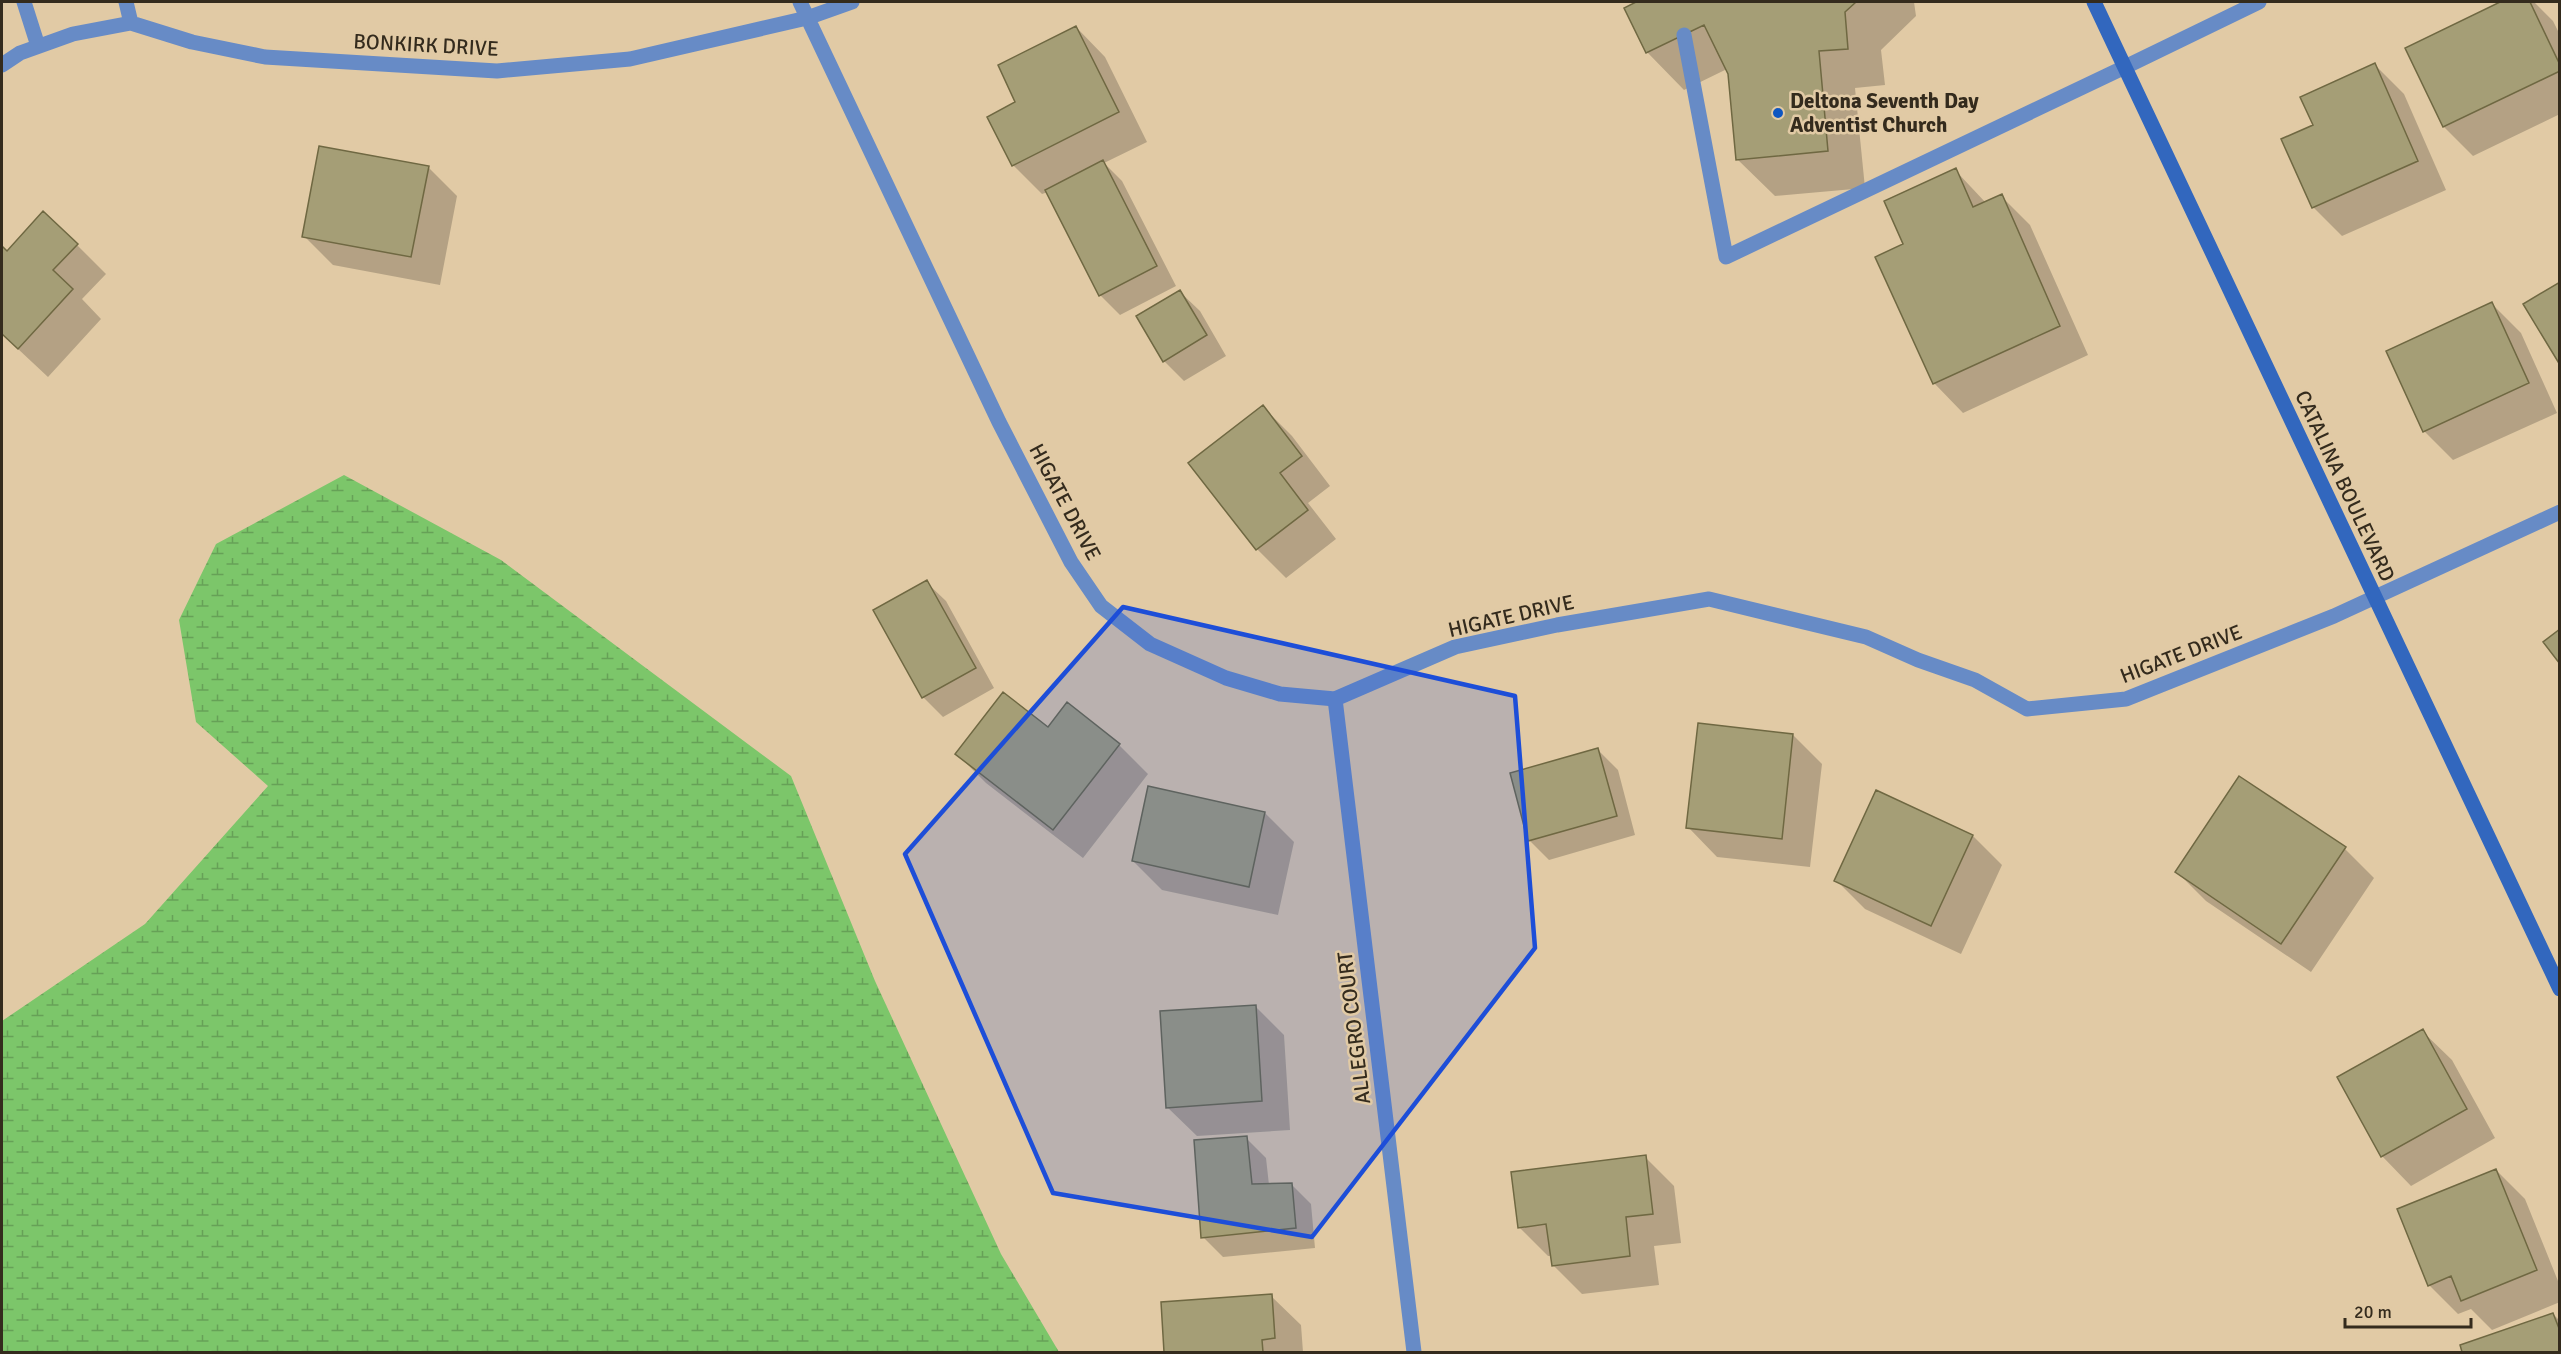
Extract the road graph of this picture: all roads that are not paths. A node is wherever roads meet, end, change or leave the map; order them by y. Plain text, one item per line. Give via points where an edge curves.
1 (24, 2) edge
2 (126, 2) edge
3 (800, 2) edge
4 (852, 2) edge
5 (2094, 2) edge
6 (2259, 2) edge
7 (807, 18) junction
8 (131, 23) junction
9 (1684, 34) dead end
10 (38, 46) junction
11 (2, 65) edge
12 (2126, 67) junction
13 (2559, 512) edge
14 (2374, 598) junction
15 (1335, 699) junction
16 (2559, 989) edge
17 (1414, 1353) edge

1 - 10 street
2 - 8 street
3 - 7 street, HIGATE DRIVE
4 - 7 street, BONKIRK DRIVE
5 - 12 street, CATALINA BOULEVARD
6 - 12 street
7 - 8 street, BONKIRK DRIVE via 630,59 497,71 265,57 192,42
7 - 15 street, HIGATE DRIVE via 999,422 1071,562 1101,606 1150,644 1226,678 1280,694
8 - 10 street, BONKIRK DRIVE via 72,34
9 - 12 street via 1726,257
10 - 11 street, BONKIRK DRIVE
12 - 14 street, CATALINA BOULEVARD
13 - 14 street, HIGATE DRIVE
14 - 15 street, HIGATE DRIVE via 2126,699 2026,709 1975,680 1866,637 1709,599 1455,647
14 - 16 street, CATALINA BOULEVARD
15 - 17 street, ALLEGRO COURT

